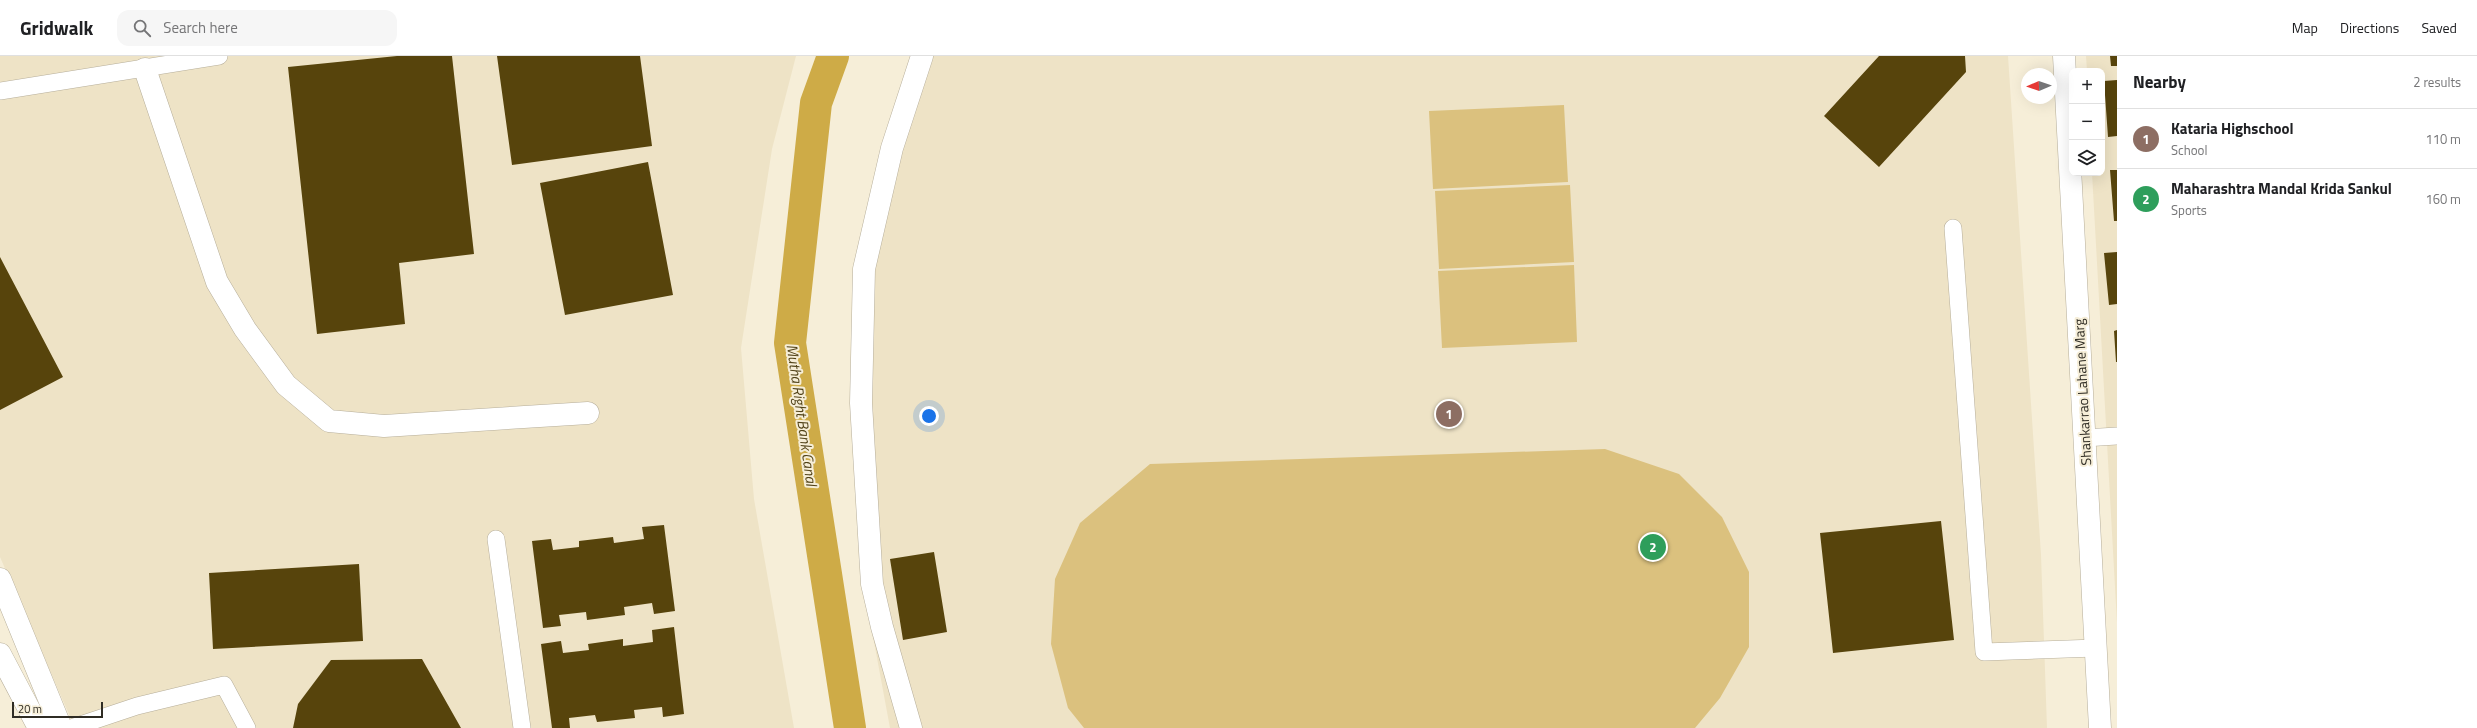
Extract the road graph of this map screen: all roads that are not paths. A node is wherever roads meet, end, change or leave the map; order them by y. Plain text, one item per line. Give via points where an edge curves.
1 (219, 56) edge
2 (922, 56) edge
3 (2064, 56) edge
4 (145, 69) junction
5 (0, 90) edge
6 (1953, 228) dead end
7 (588, 413) dead end
8 (2117, 436) edge
9 (2084, 438) junction
10 (496, 538) dead end
11 (0, 579) edge
12 (2096, 648) junction
13 (0, 654) edge
14 (39, 728) edge
15 (60, 728) edge
16 (70, 728) edge
17 (247, 728) edge
18 (522, 728) edge
19 (911, 728) edge
20 (2100, 728) edge

1 - 4 lane
2 - 19 main road via 892,148 864,269 861,403 872,584
3 - 9 main road, Shankarrao Lahane Marg
4 - 5 lane
4 - 7 main road via 217,282 246,329 286,385 329,421 384,426
6 - 12 lane via 1984,652
8 - 9 lane
9 - 12 main road, Shankarrao Lahane Marg
10 - 18 lane
11 - 15 main road
12 - 20 main road, Shankarrao Lahane Marg
13 - 14 main road
16 - 17 lane via 137,706 224,686

